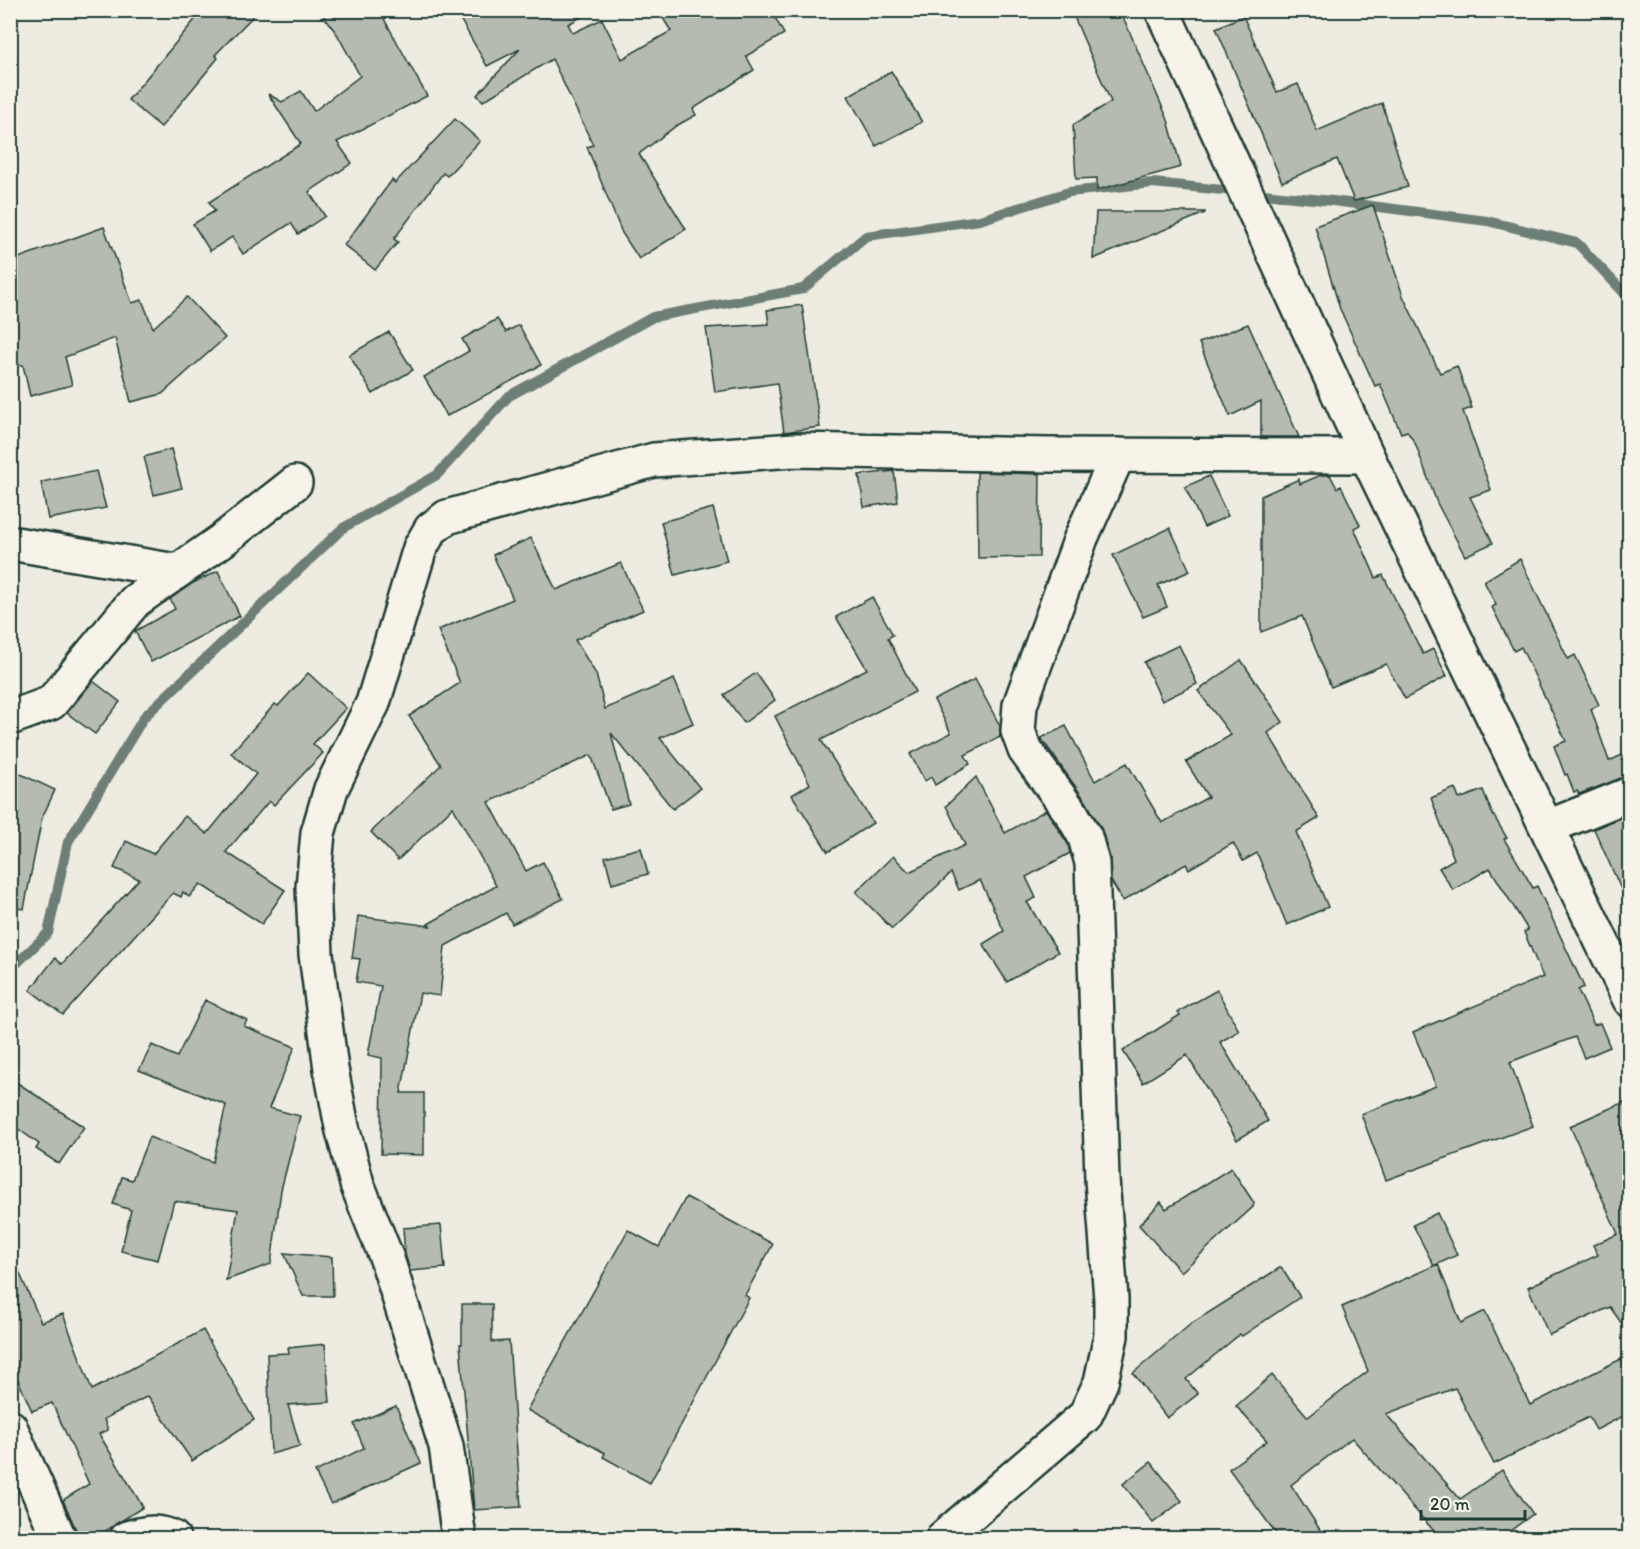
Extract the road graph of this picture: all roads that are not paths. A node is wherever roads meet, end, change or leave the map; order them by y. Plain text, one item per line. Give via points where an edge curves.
1 (1162, 10) edge
2 (1118, 455) junction
3 (1367, 456) junction
4 (295, 483) dead end
5 (10, 543) edge
6 (176, 571) junction
7 (10, 718) edge
8 (1629, 794) edge
9 (1548, 827) junction
10 (1629, 1000) edge
11 (10, 1426) edge
12 (59, 1539) edge
13 (127, 1539) edge
14 (173, 1539) edge
15 (459, 1539) edge
16 (944, 1539) edge

1 - 3 main road
2 - 3 main road
2 - 15 main road via 794,450 654,460 447,517 430,529 420,548 373,703 331,789 318,833 313,887 316,954 342,1127 357,1184 387,1259 446,1446
2 - 16 main road via 1081,538 1020,705 1018,731 1025,750 1085,837 1092,863 1111,1336 1101,1382 1085,1416
3 - 9 main road
4 - 6 main road
5 - 6 main road
6 - 7 main road via 135,601 51,703
8 - 9 main road
9 - 10 main road
11 - 12 main road
13 - 14 main road via 161,1533

